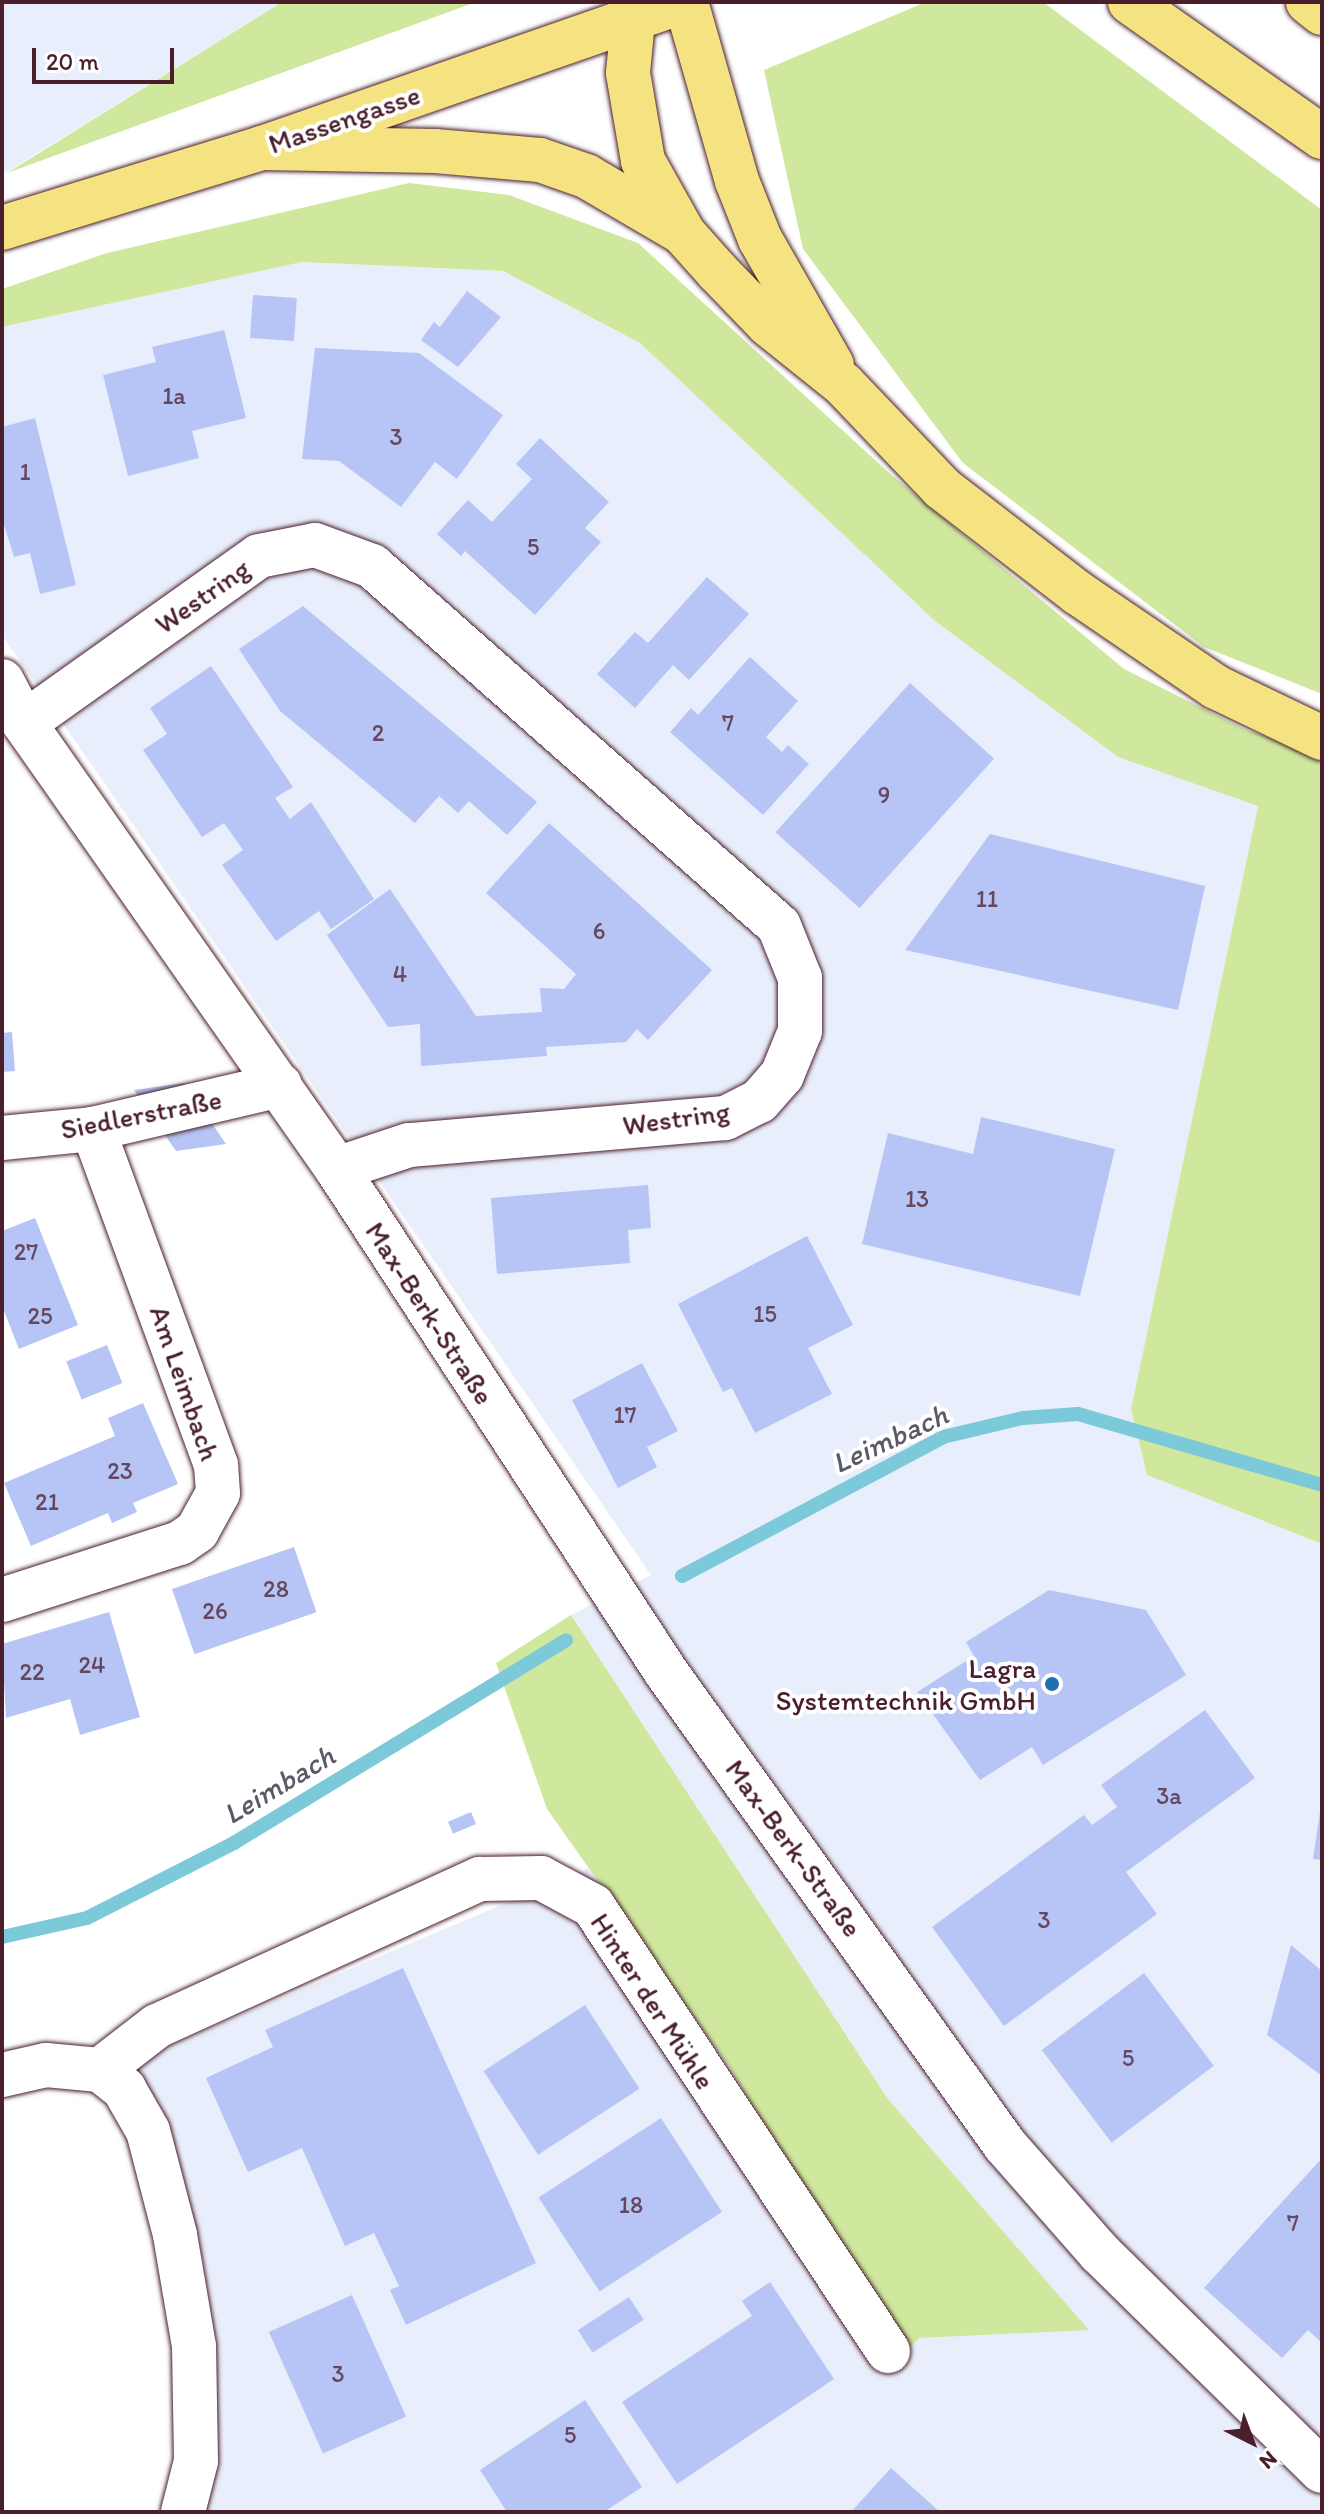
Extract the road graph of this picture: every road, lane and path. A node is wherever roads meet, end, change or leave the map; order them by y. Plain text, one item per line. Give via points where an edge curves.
1 (684, 2) edge
2 (1130, 2) edge
3 (1308, 2) edge
4 (1322, 13) edge
5 (633, 20) junction
6 (1322, 137) edge
7 (262, 148) junction
8 (2, 228) edge
9 (684, 234) junction
10 (843, 384) junction
11 (2, 681) edge
12 (24, 723) junction
13 (1322, 738) edge
14 (280, 1085) junction
15 (93, 1129) junction
16 (2, 1138) edge
17 (337, 1169) junction
18 (2, 1600) edge
19 (100, 2070) junction
20 (2, 2075) edge
21 (888, 2351) dead end
22 (1322, 2471) edge
23 (183, 2512) edge

1 - 5 main road, Massengasse
1 - 10 main road via 737,181 760,239
2 - 6 main road
3 - 4 main road
5 - 7 main road, Massengasse
5 - 9 main road via 628,73 632,119 643,161
7 - 8 main road, Massengasse
7 - 9 main road via 435,151 540,160 638,203
9 - 10 main road via 768,324
10 - 13 main road via 942,488 1078,593 1216,687
11 - 12 street
12 - 14 street
12 - 17 street, Westring via 259,556 315,545 372,566 779,926 800,978 800,1031 782,1075 759,1101 725,1118 409,1145
14 - 15 street, Siedlerstraße
14 - 17 street
15 - 16 street, Siedlerstraße
15 - 18 street, Am Leimbach via 216,1465 218,1493 197,1531 180,1543
17 - 22 street, Max-Berk-Straße via 581,1546 1005,2145 1100,2253
19 - 20 street via 46,2065
19 - 21 street, Hinter der Mühle via 157,2026 480,1879 541,1878 593,1906
19 - 23 street via 124,2089 148,2131 175,2235 194,2346 196,2461

